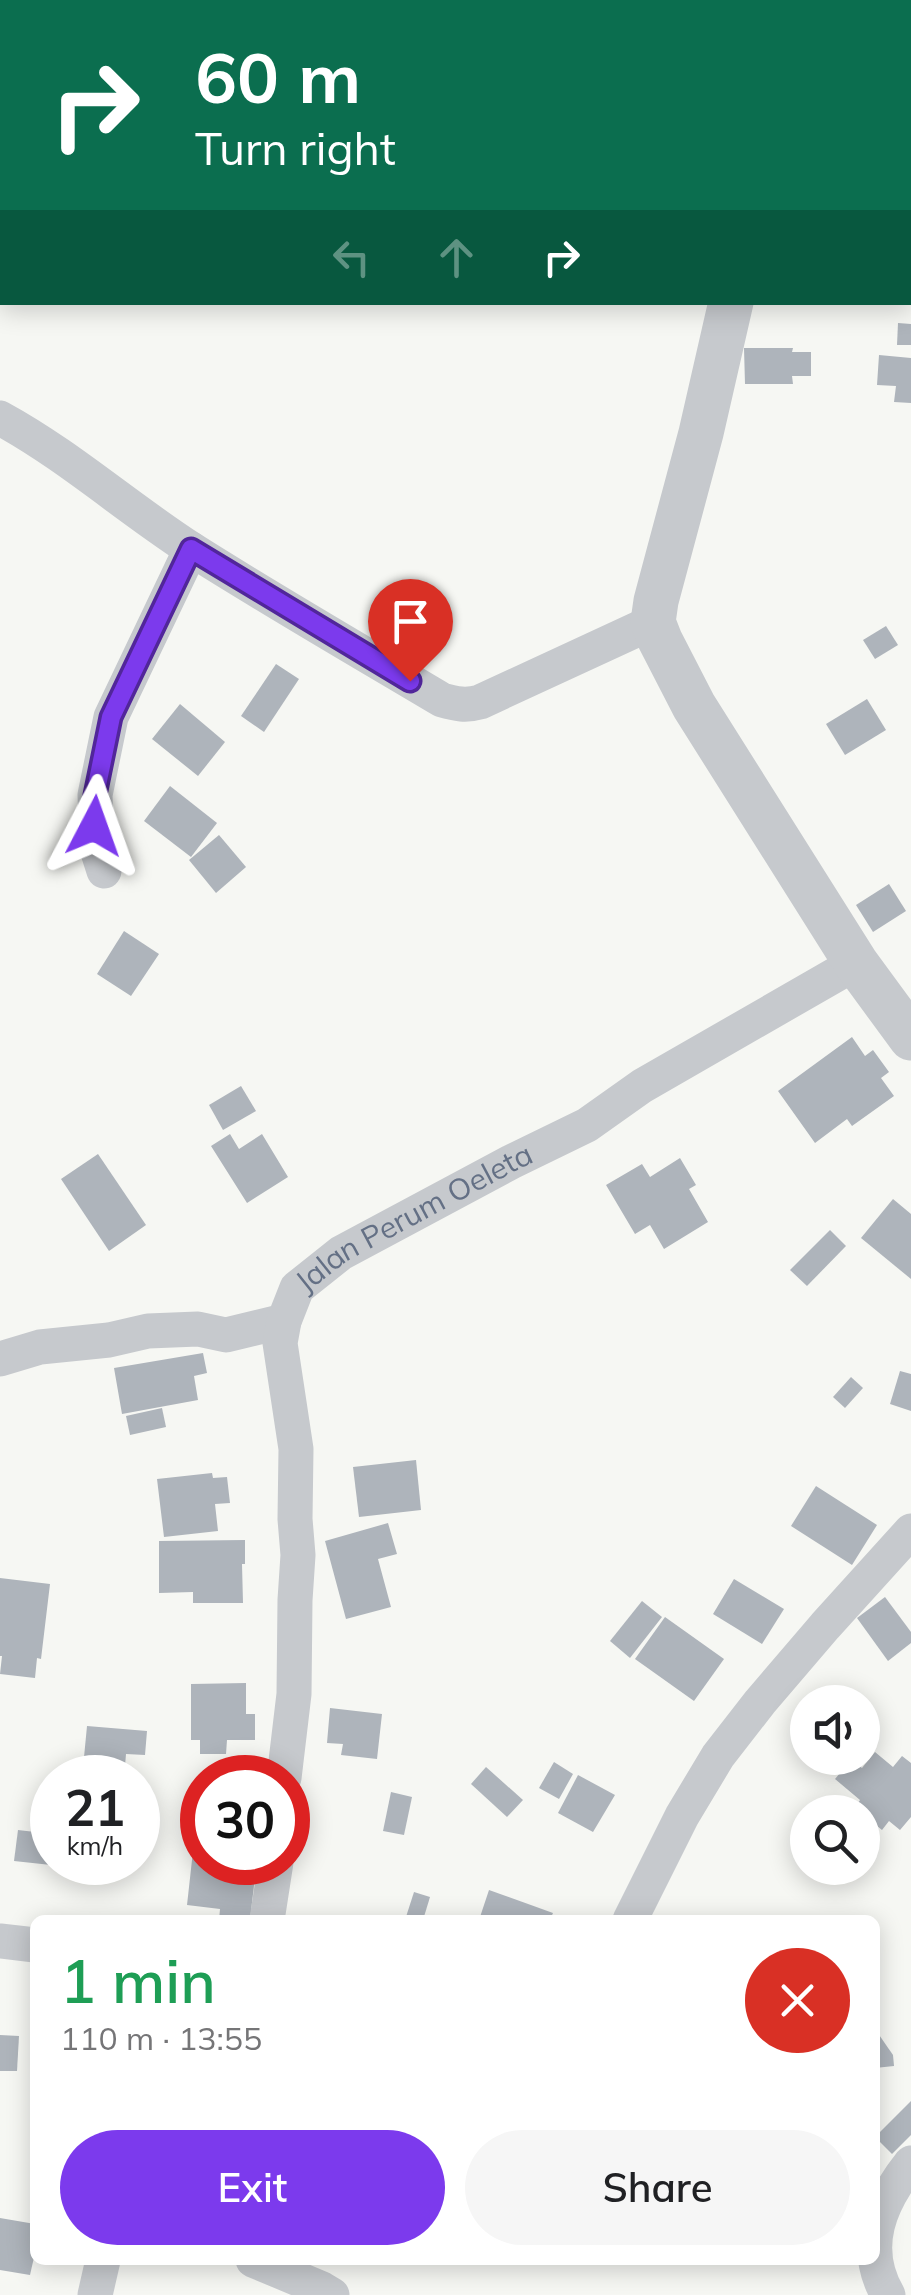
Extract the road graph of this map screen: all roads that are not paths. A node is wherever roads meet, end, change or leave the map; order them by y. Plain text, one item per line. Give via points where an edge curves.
1 (729, 305) edge
2 (0, 418) edge
3 (191, 549) junction
4 (653, 622) junction
5 (104, 871) dead end
6 (856, 963) junction
7 (911, 1038) edge
8 (284, 1321) junction
9 (0, 1359) edge
10 (911, 1531) edge
11 (287, 1755) edge
12 (272, 1885) edge
13 (268, 1915) edge
14 (632, 1915) edge
15 (0, 1941) edge
16 (30, 1944) edge
17 (911, 2162) edge
18 (880, 2212) edge
19 (102, 2265) edge
20 (265, 2265) edge
21 (876, 2265) edge
22 (882, 2293) edge
23 (95, 2295) edge
24 (332, 2295) edge

1 - 4 street
2 - 3 street
3 - 4 street via 458,704 480,702
3 - 5 street via 111,717 95,795
4 - 6 street via 694,706
6 - 7 street
6 - 8 street, Jalan Perum Oeleta via 587,1124 341,1253 297,1288
8 - 9 street via 226,1335 148,1330
8 - 11 street, Jalan Perum Oeleta via 280,1343 296,1449 298,1555
10 - 14 street via 718,1756
12 - 13 street
15 - 16 street
17 - 18 street
19 - 23 street
20 - 24 street
21 - 22 street

